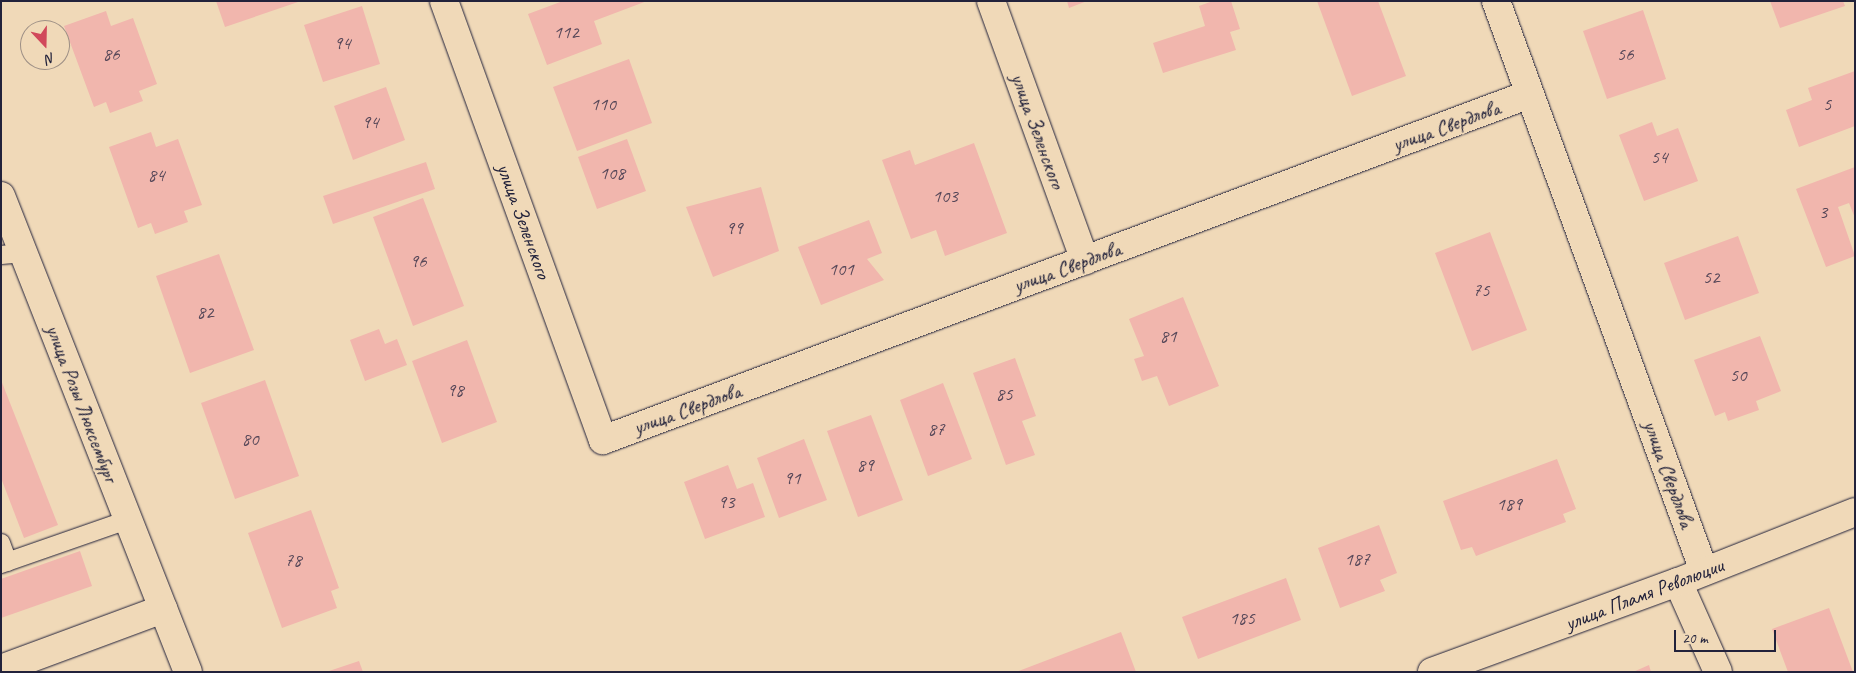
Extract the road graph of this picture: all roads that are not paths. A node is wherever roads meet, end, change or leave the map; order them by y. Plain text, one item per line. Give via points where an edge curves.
1 (444, 1) edge
2 (992, 1) edge
3 (1496, 1) edge
4 (1530, 94) junction
5 (1, 196) edge
6 (12, 254) edge
7 (1085, 260) junction
8 (603, 440) joint
9 (1855, 512) edge
10 (128, 520) junction
11 (1, 543) edge
12 (5, 563) edge
13 (1704, 571) junction
14 (1678, 582) junction
15 (163, 609) junction
16 (1, 669) edge
17 (188, 672) edge
18 (1432, 672) edge
19 (1718, 672) edge

1 - 8 street, улица Зеленского
2 - 7 street, улица Зеленского
3 - 4 street, улица Свердлова
4 - 7 street, улица Свердлова
4 - 13 street, улица Свердлова
5 - 6 street, улица Розы Люксембург
6 - 10 street, улица Розы Люксембург
7 - 8 street, улица Свердлова
9 - 13 street, улица Пламя Революции
10 - 12 lane
10 - 15 street, улица Розы Люксембург
11 - 12 lane
13 - 14 street, улица Пламя Революции
14 - 18 street, улица Пламя Революции
14 - 19 street
15 - 16 street
15 - 17 street, улица Розы Люксембург

